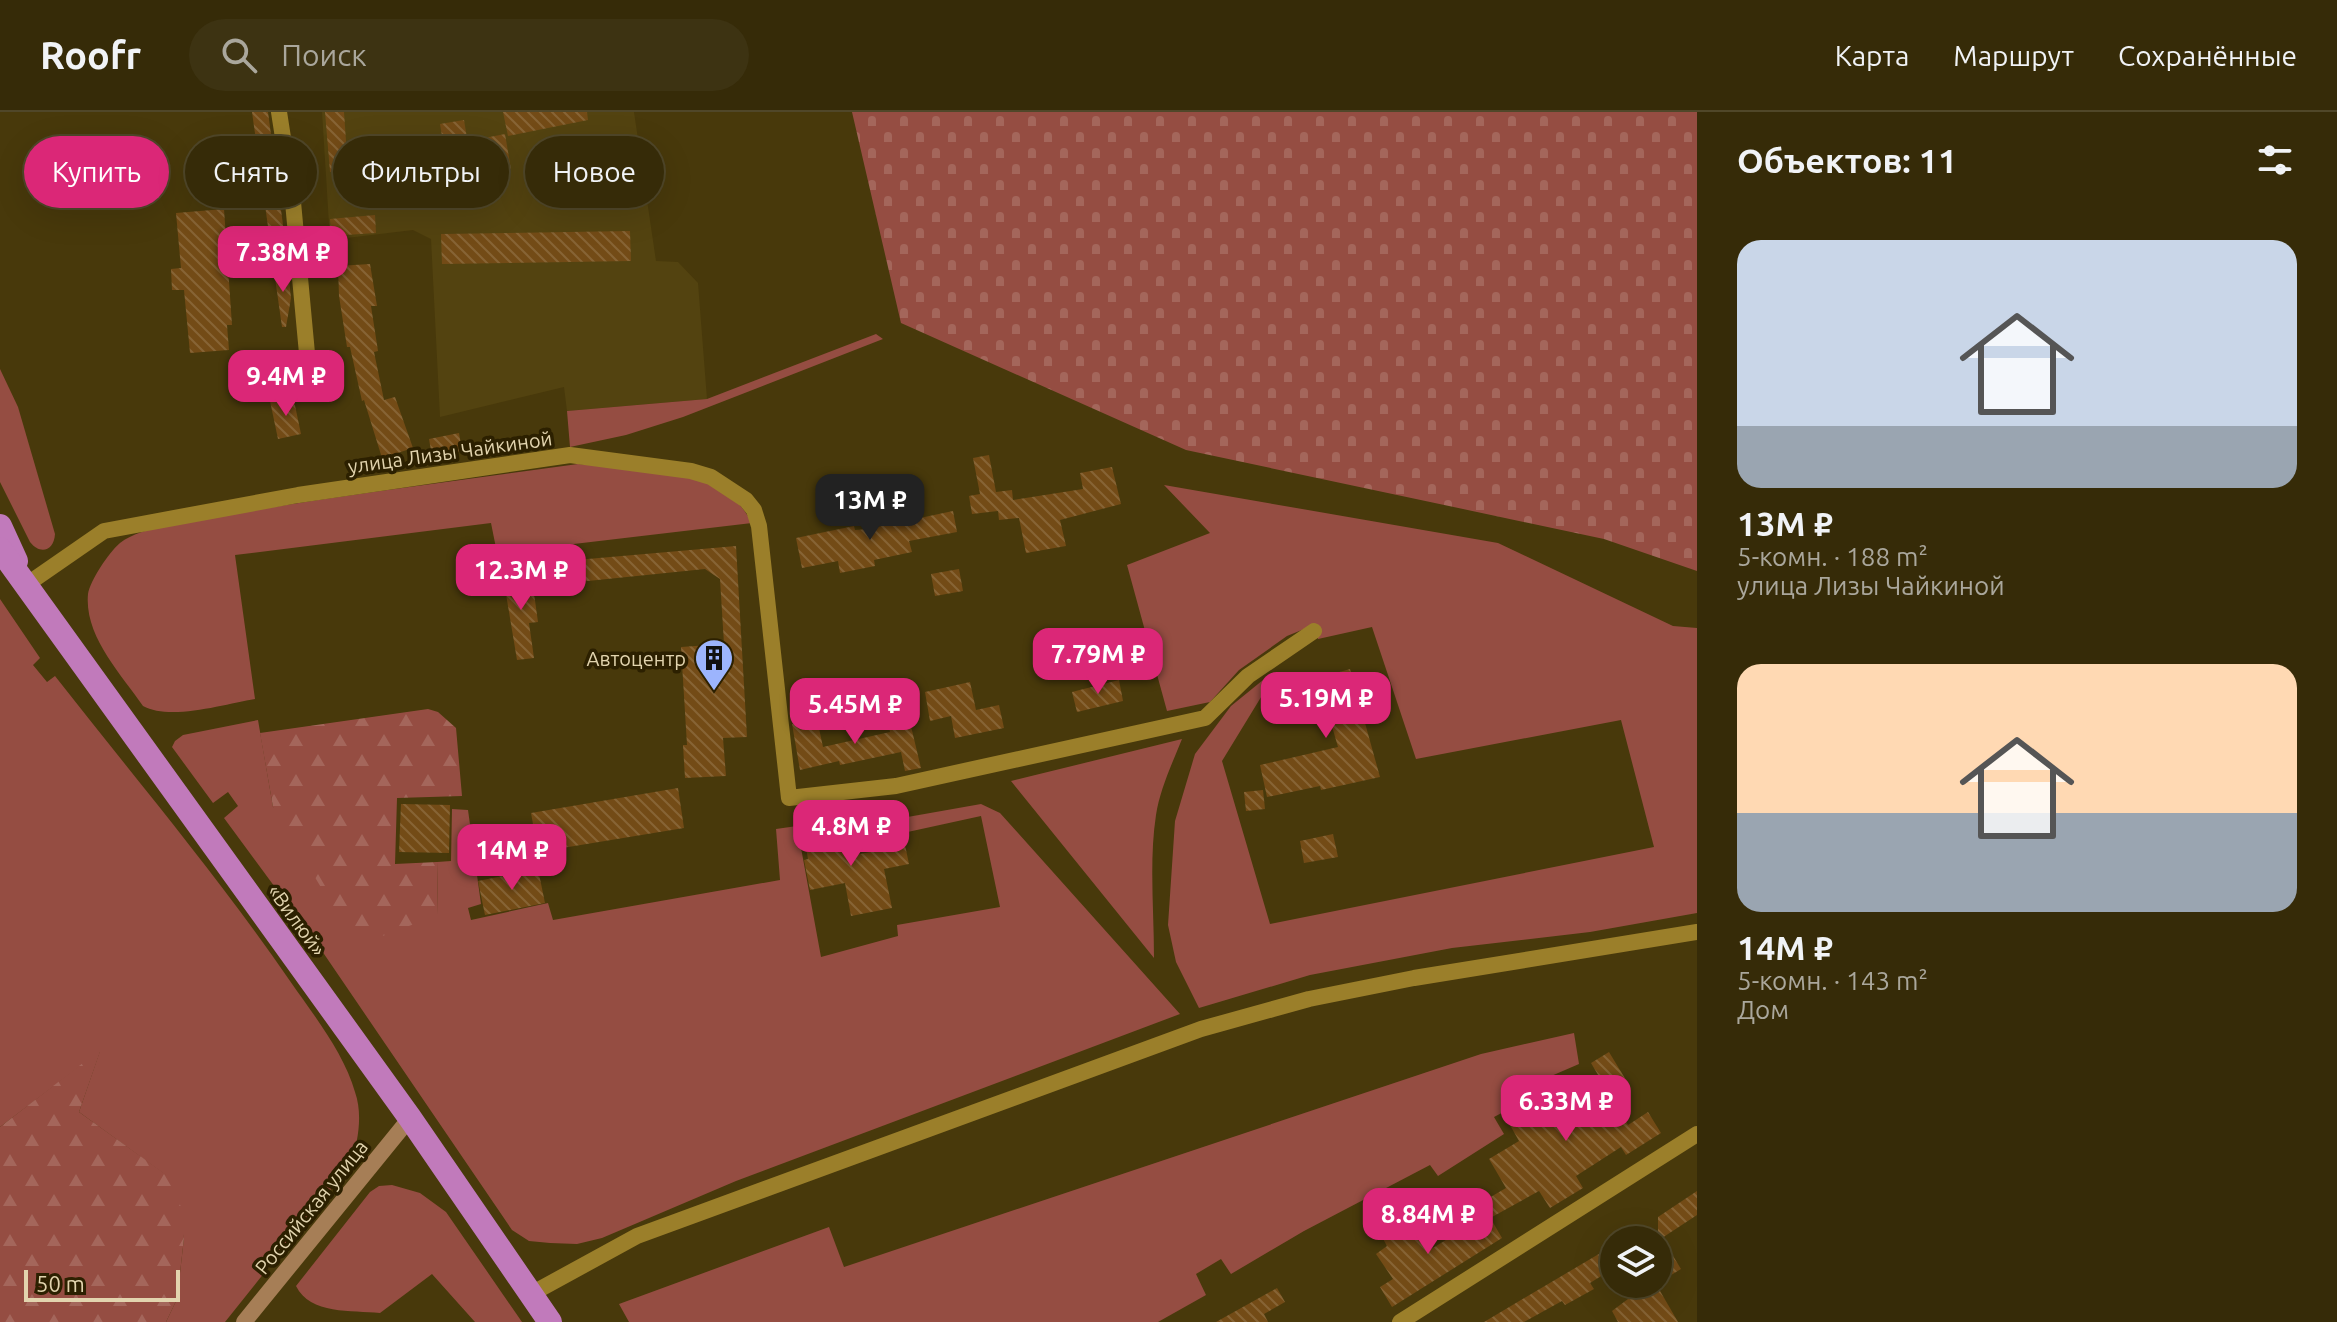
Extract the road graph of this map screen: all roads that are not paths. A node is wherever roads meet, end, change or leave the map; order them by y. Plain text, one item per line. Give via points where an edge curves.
1 (279, 112) edge
2 (309, 375) dead end
3 (0, 526) edge
4 (0, 549) edge
5 (26, 585) junction
6 (1314, 631) dead end
7 (1697, 932) edge
8 (410, 1118) junction
9 (1697, 1134) edge
10 (531, 1294) junction
11 (244, 1322) edge
12 (550, 1322) edge
13 (1400, 1322) edge

1 - 2 street
3 - 5 highway
4 - 5 highway, «Вилюй»
5 - 6 street, улица Лизы Чайкиной via 104,531 298,495 570,455 691,471 711,477 746,500 759,526 789,798 896,786 1205,718 1248,676
5 - 8 highway, «Вилюй»
7 - 10 street via 1414,978 1309,999 1201,1029 637,1236
8 - 10 highway, «Вилюй»
8 - 11 street, Российская улица
9 - 13 street
10 - 12 highway, «Вилюй»

